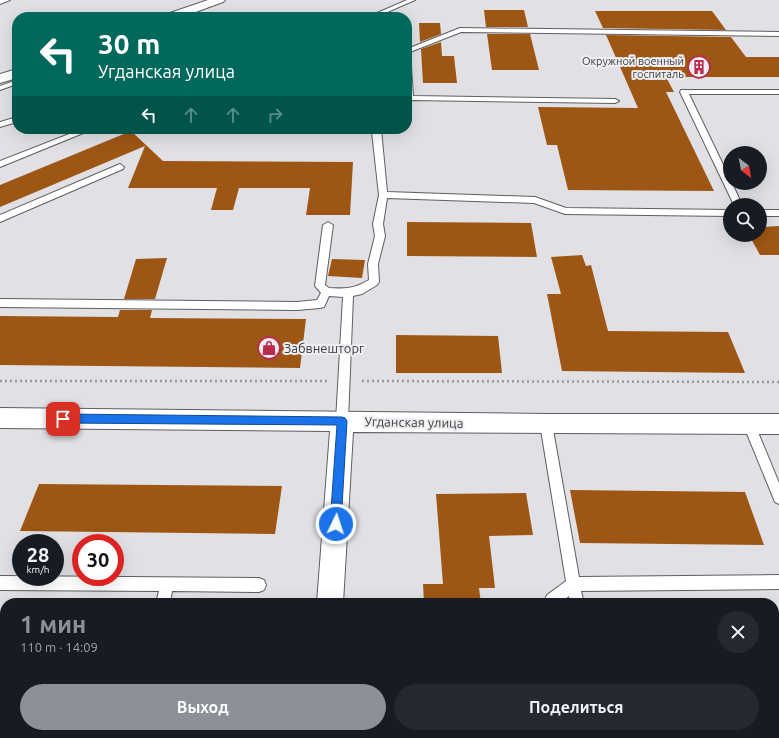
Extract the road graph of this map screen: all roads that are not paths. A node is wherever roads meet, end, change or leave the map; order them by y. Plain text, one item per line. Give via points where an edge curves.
1 (7, 0) edge
2 (218, 0) edge
3 (412, 0) edge
4 (0, 2) edge
5 (186, 12) edge
6 (383, 12) edge
7 (779, 34) edge
8 (412, 49) edge
9 (12, 75) edge
10 (0, 79) edge
11 (12, 84) edge
12 (0, 88) edge
13 (777, 92) dead end
14 (412, 99) edge
15 (615, 101) dead end
16 (12, 121) edge
17 (0, 125) edge
18 (76, 134) edge
19 (376, 134) edge
20 (0, 164) edge
21 (120, 166) dead end
22 (383, 195) junction
23 (735, 198) edge
24 (723, 213) edge
25 (767, 213) edge
26 (779, 213) edge
27 (0, 219) edge
28 (328, 225) dead end
29 (326, 292) junction
30 (348, 293) junction
31 (0, 303) edge
32 (0, 418) edge
33 (342, 421) junction
34 (546, 424) junction
35 (749, 424) junction
36 (779, 424) edge
37 (779, 498) edge
38 (779, 582) edge
39 (0, 583) edge
40 (167, 584) junction
41 (573, 584) junction
42 (259, 585) dead end
43 (164, 598) edge
44 (330, 598) edge
45 (555, 598) edge
46 (575, 598) edge

1 - 4 lane
2 - 5 street
3 - 6 lane
7 - 8 lane via 460,30
9 - 10 street
11 - 12 lane
13 - 23 lane via 684,92
14 - 15 lane
16 - 17 lane
18 - 20 lane
19 - 22 lane
21 - 27 lane
22 - 24 lane via 535,200 565,211
22 - 30 lane via 378,224 380,236 373,264 374,282 358,291
25 - 26 lane
28 - 29 lane via 320,286
29 - 30 lane
29 - 31 lane via 320,304 297,306
30 - 33 lane
32 - 33 street, Угданская улица
33 - 34 street, Угданская улица
33 - 44 street
34 - 35 street, Угданская улица
34 - 41 lane
35 - 36 street, Угданская улица
35 - 37 lane
38 - 41 lane
39 - 40 lane
40 - 42 lane
40 - 43 lane
41 - 45 lane
41 - 46 lane

